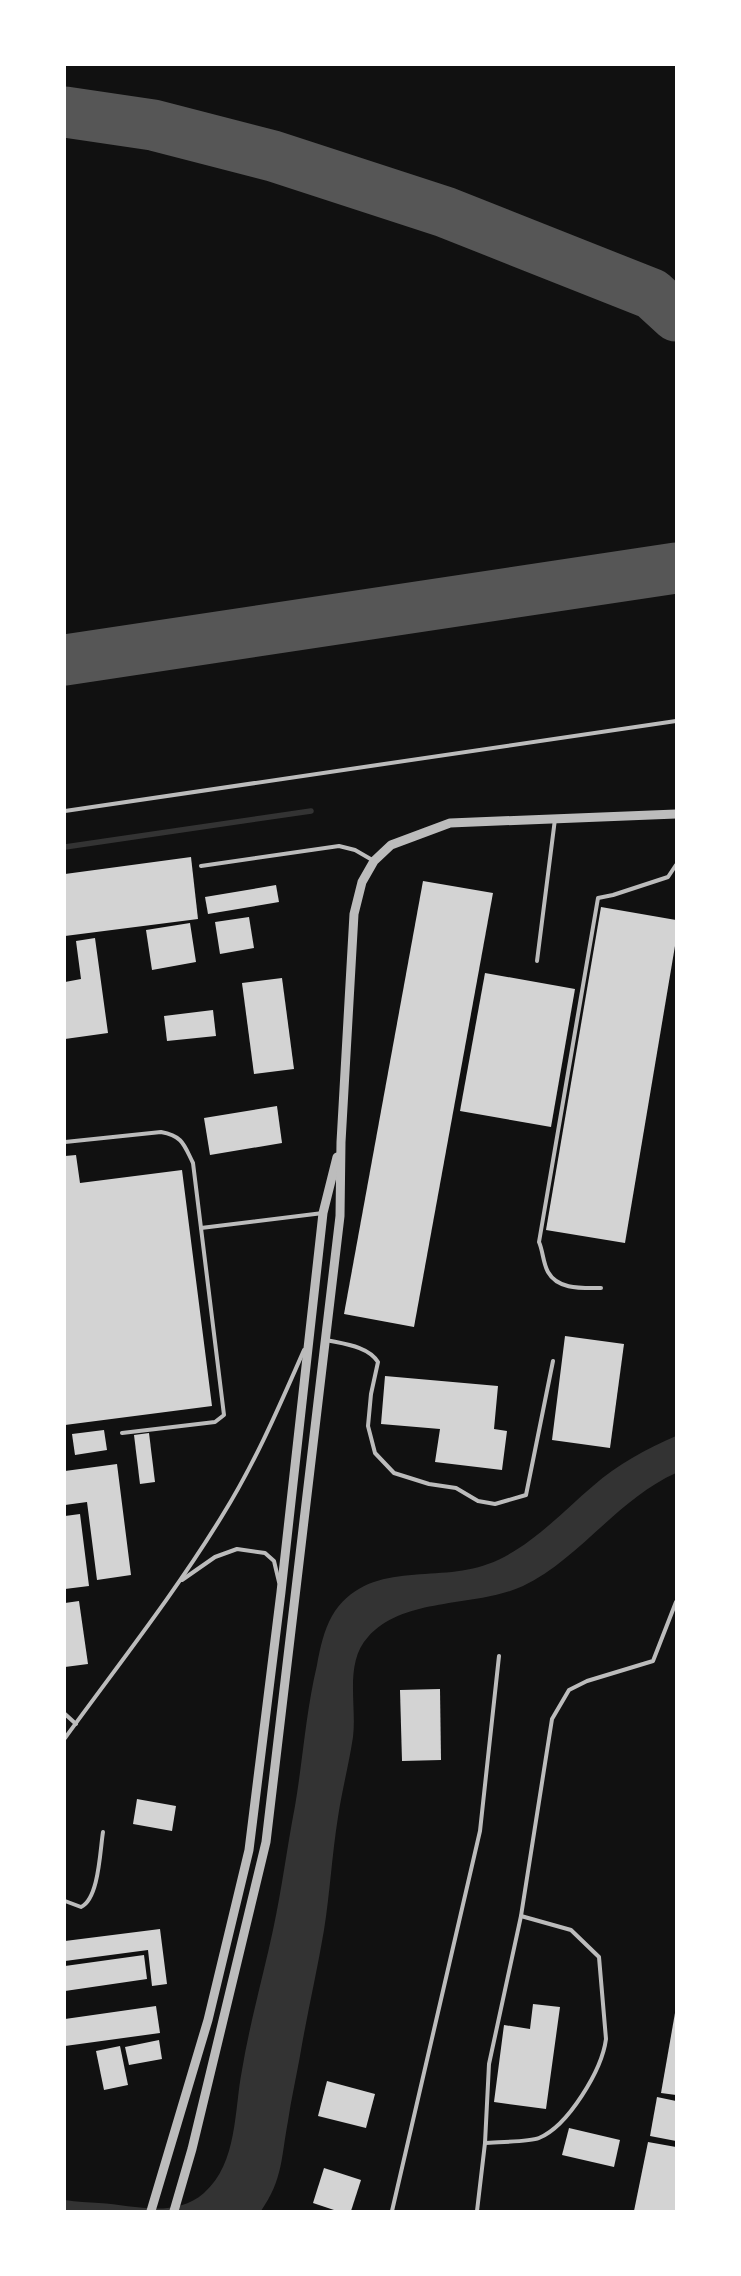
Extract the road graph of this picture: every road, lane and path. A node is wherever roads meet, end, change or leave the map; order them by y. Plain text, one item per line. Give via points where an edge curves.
1 (676, 721) edge
2 (65, 811) edge
3 (676, 814) edge
4 (556, 819) junction
5 (374, 861) junction
6 (201, 866) dead end
7 (676, 866) edge
8 (537, 962) dead end
9 (65, 1142) edge
10 (341, 1142) junction
11 (323, 1212) junction
12 (201, 1228) junction
13 (601, 1288) dead end
14 (326, 1340) junction
15 (307, 1344) junction
16 (553, 1361) dead end
17 (122, 1433) dead end
18 (179, 1582) junction
19 (281, 1592) junction
20 (676, 1602) edge
21 (499, 1656) dead end
22 (65, 1714) edge
23 (76, 1724) junction
24 (65, 1738) edge
25 (103, 1832) dead end
26 (65, 1901) edge
27 (521, 1916) junction
28 (485, 2143) junction
29 (151, 2211) edge
30 (174, 2211) edge
31 (392, 2211) edge
32 (477, 2211) edge

1 - 2 lane
3 - 4 street
4 - 5 street via 450,823 391,845
4 - 8 lane
5 - 6 lane via 355,850 339,846
5 - 10 street via 362,882 354,914
7 - 13 lane via 668,877 598,898 539,1242 546,1270 554,1280 574,1288
9 - 12 lane via 161,1132 177,1138 183,1142 193,1163
10 - 11 street
10 - 14 street via 340,1216
11 - 12 lane
11 - 15 street
12 - 17 lane via 224,1416 215,1422
14 - 16 lane via 362,1349 378,1362 368,1426 375,1453 394,1473 428,1484 456,1488 478,1502 495,1504 526,1494
14 - 30 street via 266,1842
15 - 18 lane via 256,1457
15 - 19 street
18 - 19 lane via 215,1557 238,1549 265,1553 274,1561
18 - 23 lane
19 - 29 street via 249,1850 208,2020
20 - 27 lane via 653,1662 586,1680 569,1690 552,1720
21 - 31 lane via 480,1831
22 - 23 lane
23 - 24 lane
25 - 26 lane via 93,1894 81,1907
27 - 28 lane via 489,2064
27 - 28 lane via 570,1930 599,1957 606,2039 596,2074 559,2123 538,2138
28 - 32 lane

